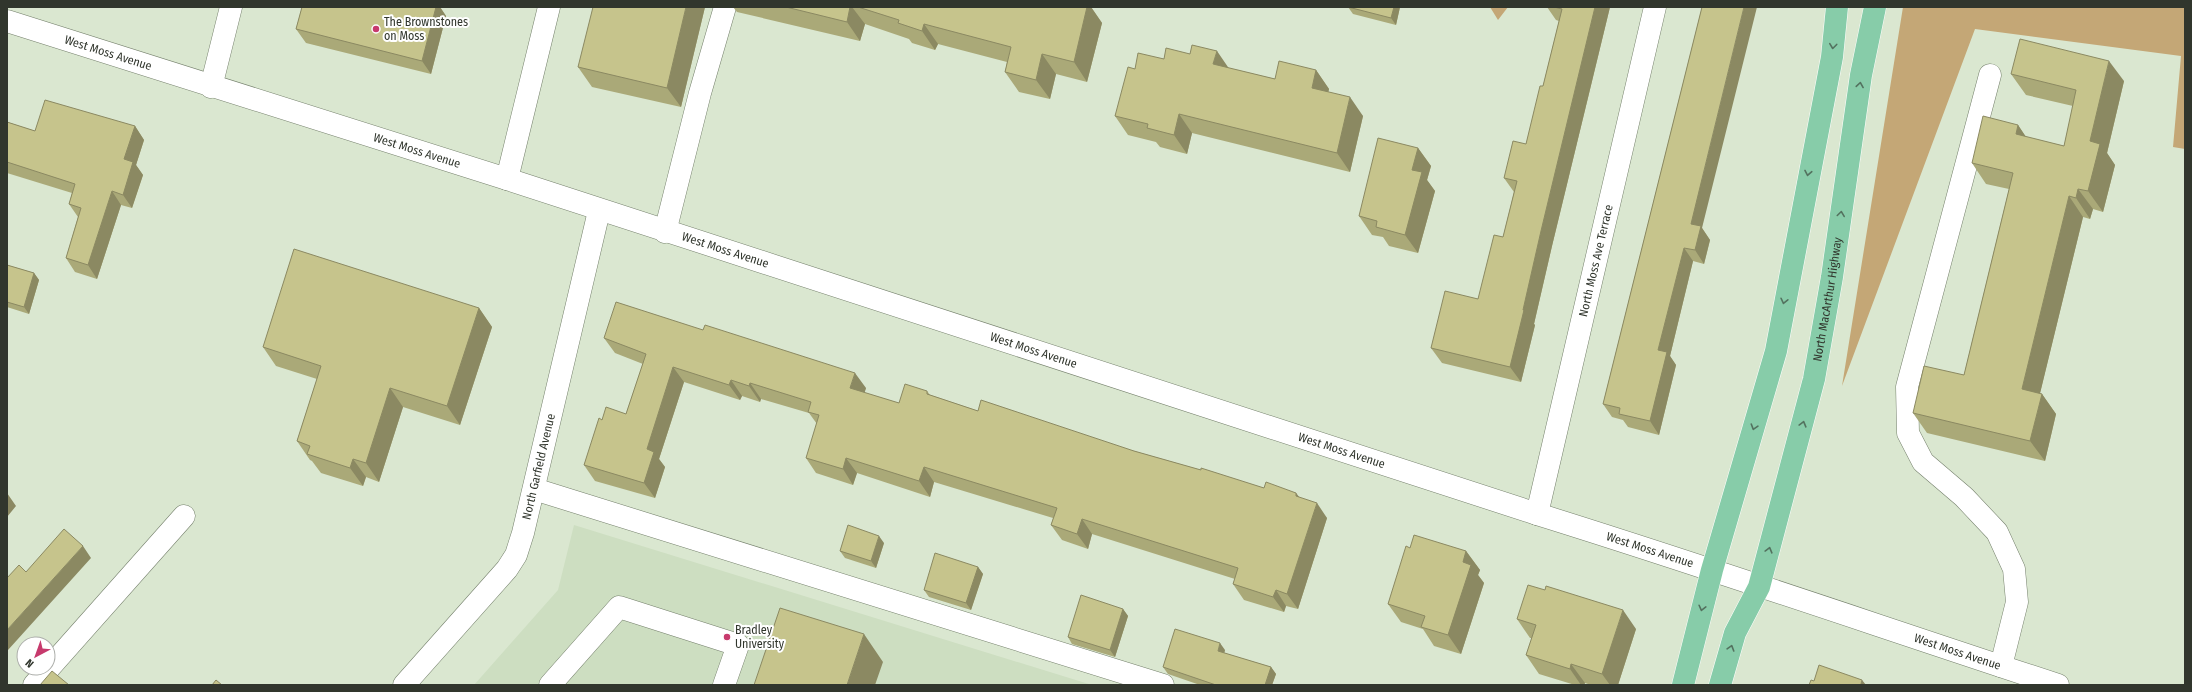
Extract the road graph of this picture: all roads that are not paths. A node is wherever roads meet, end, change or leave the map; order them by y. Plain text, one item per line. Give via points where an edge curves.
1 (231, 7) edge
2 (549, 7) edge
3 (726, 7) edge
4 (1655, 7) edge
5 (1837, 7) edge
6 (1875, 7) edge
7 (7, 21) edge
8 (1990, 75) dead end
9 (211, 87) junction
10 (507, 179) junction
11 (599, 211) junction
12 (665, 232) junction
13 (534, 488) junction
14 (1537, 514) junction
15 (184, 516) dead end
16 (1712, 570) junction
17 (1759, 587) junction
18 (2001, 666) junction
19 (34, 685) edge
20 (404, 685) edge
21 (550, 685) edge
22 (724, 685) edge
23 (1163, 685) edge
24 (1684, 685) edge
25 (1720, 685) edge
26 (2058, 685) edge

1 - 9 street
2 - 10 street
3 - 12 street via 700,93
4 - 14 street, North Moss Ave Terrace
5 -> 16 main road via 1832,57 1776,351
17 -> 6 main road, North MacArthur Highway via 1814,379 1835,262 1860,83
7 - 9 street, West Moss Avenue
8 - 18 street via 1907,394 1908,433 1923,462 1964,497 1997,532 2014,569 2017,602
9 - 10 street, West Moss Avenue
10 - 11 street, West Moss Avenue
11 - 12 street, West Moss Avenue
11 - 13 street, North Garfield Avenue
12 - 14 street, West Moss Avenue
13 - 20 street, North Garfield Avenue via 516,555 507,569
13 - 23 street
14 - 16 street, West Moss Avenue
15 - 19 street
16 - 17 street, West Moss Avenue
16 -> 24 main road
17 - 18 street, West Moss Avenue
25 -> 17 main road, North MacArthur Highway via 1735,633
18 - 26 street, West Moss Avenue
21 - 22 street via 619,607 738,645

